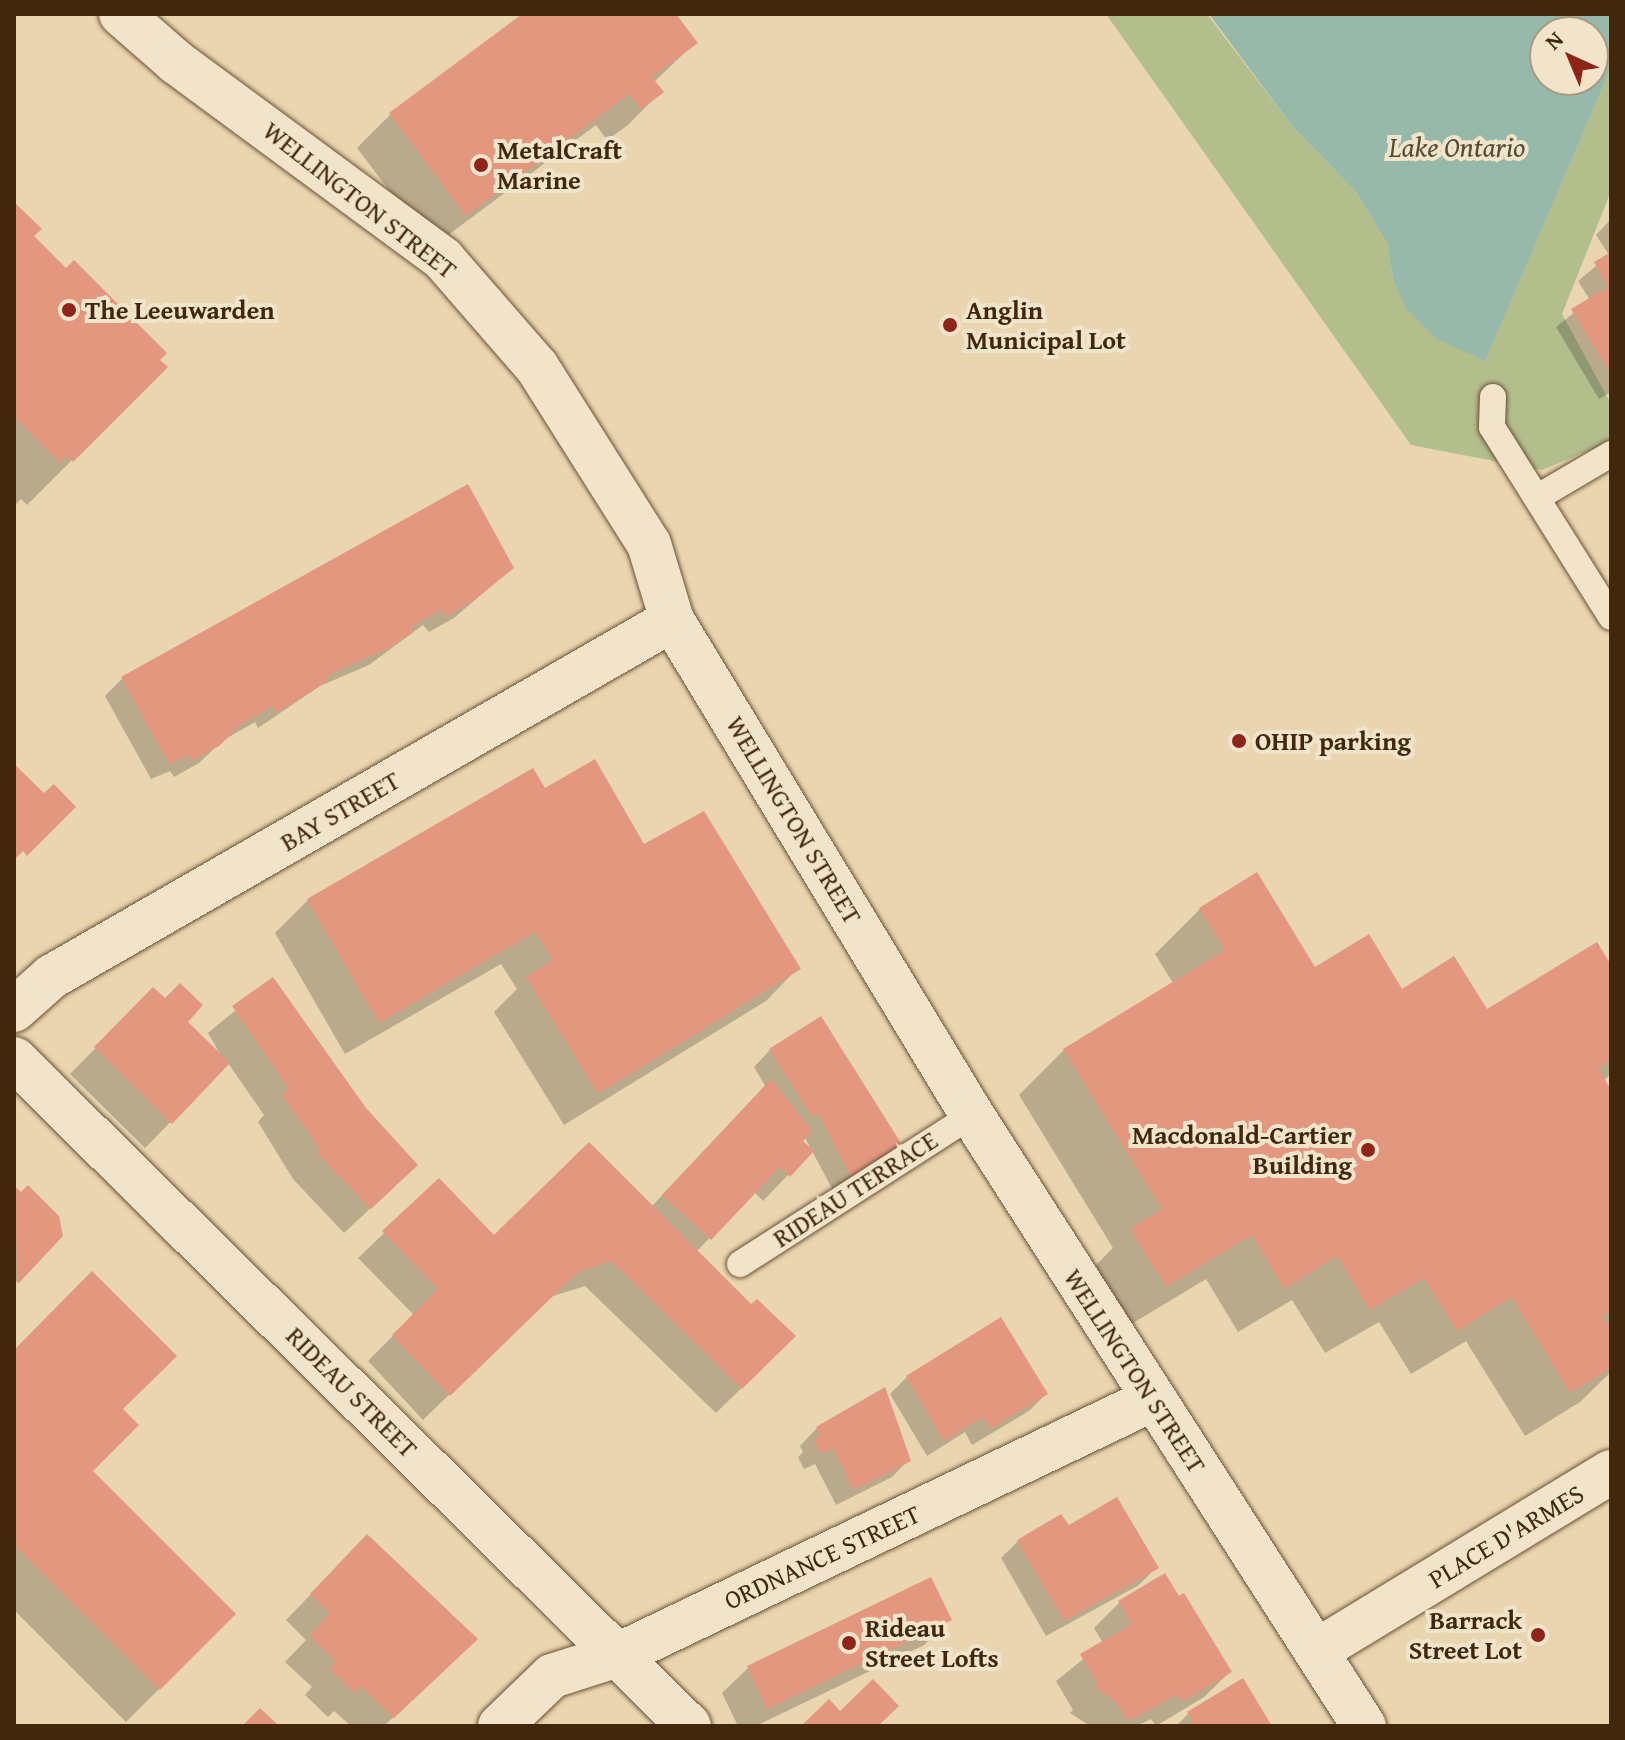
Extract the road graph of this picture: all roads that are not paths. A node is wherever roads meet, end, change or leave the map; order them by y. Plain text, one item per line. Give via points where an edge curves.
1 (121, 14) edge
2 (1493, 397) dead end
3 (1611, 454) edge
4 (1538, 497) junction
5 (1611, 617) edge
6 (672, 620) junction
7 (14, 1010) edge
8 (14, 1059) edge
9 (972, 1115) junction
10 (740, 1264) dead end
11 (1153, 1399) junction
12 (1611, 1472) edge
13 (1318, 1650) junction
14 (618, 1655) junction
15 (500, 1726) edge
16 (689, 1726) edge
17 (1364, 1726) edge

1 - 6 street, WELLINGTON STREET via 176,62 413,235 492,310 537,367 649,544
2 - 4 lane via 1492,427
3 - 4 lane
4 - 5 lane
6 - 7 street, BAY STREET via 51,977
6 - 9 street, WELLINGTON STREET
8 - 14 street, RIDEAU STREET
9 - 10 lane, RIDEAU TERRACE
9 - 11 street, WELLINGTON STREET
11 - 13 street, WELLINGTON STREET
11 - 14 street, ORDNANCE STREET
12 - 13 street, PLACE D'ARMES
13 - 17 street, WELLINGTON STREET
14 - 15 street, ORDNANCE STREET via 552,1676
14 - 16 street, RIDEAU STREET

